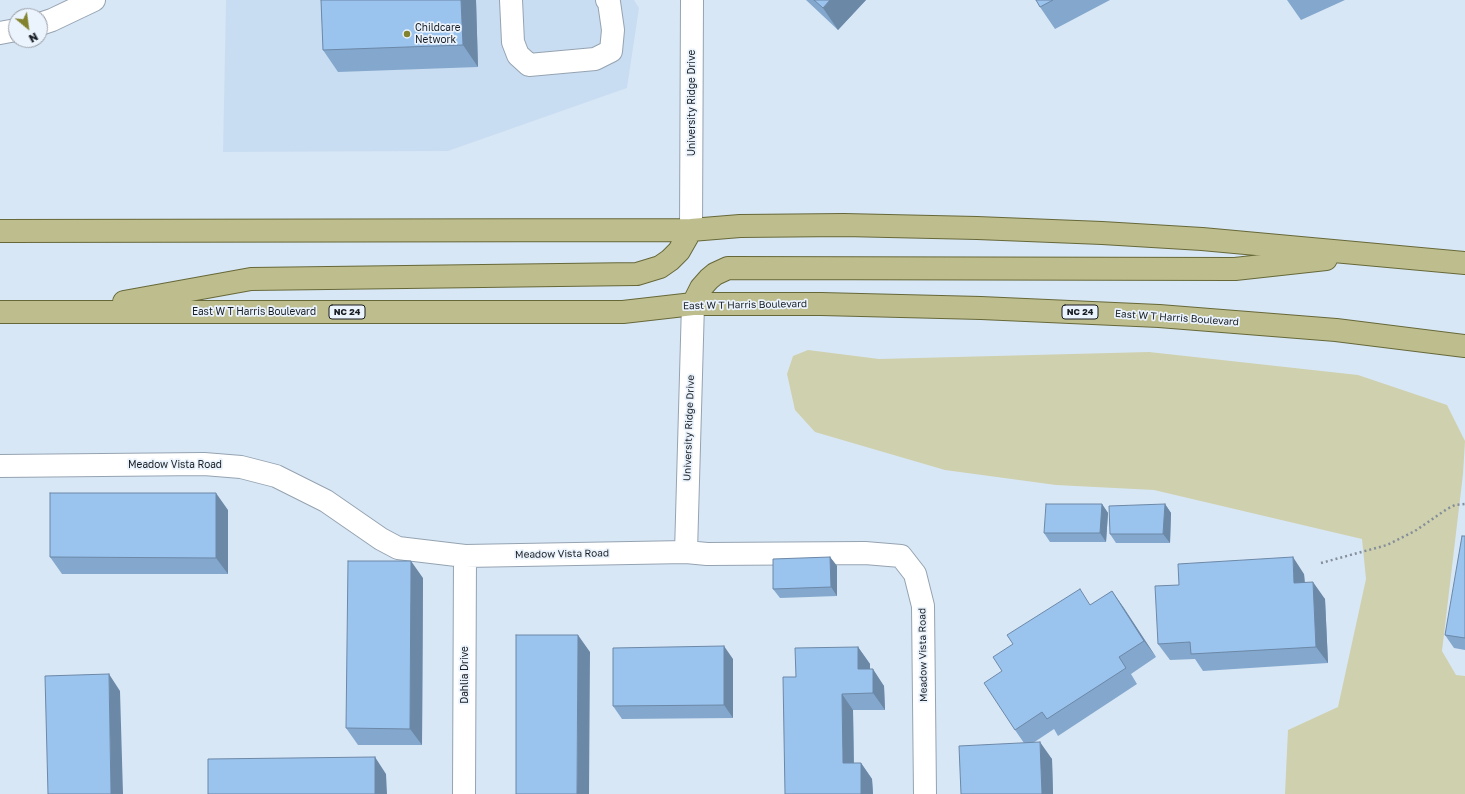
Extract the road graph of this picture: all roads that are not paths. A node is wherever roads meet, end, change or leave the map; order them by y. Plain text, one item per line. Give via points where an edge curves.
1 (94, 0) edge
2 (511, 0) edge
3 (607, 0) edge
4 (692, 0) edge
5 (48, 21) edge
6 (691, 230) junction
7 (0, 231) edge
8 (1378, 254) junction
9 (1465, 263) edge
10 (693, 304) junction
11 (0, 312) edge
12 (66, 312) junction
13 (1465, 346) edge
14 (0, 466) edge
15 (686, 552) junction
16 (465, 556) junction
17 (464, 794) edge
18 (925, 794) edge

1 - 5 street
2 - 3 street via 513,42 518,55 529,66 596,59 611,52 613,30
4 - 6 street, University Ridge Drive
6 - 7 main road
6 - 8 main road via 747,226 844,225 977,228 1194,238
6 - 12 main road via 679,251 670,260 660,267 637,274 251,279
8 - 9 main road
8 - 10 main road via 1235,269 728,268 709,279
10 - 12 main road, East W T Harris Boulevard / NC 24 via 623,312
10 - 13 main road, East W T Harris Boulevard / NC 24 via 981,308 1160,316 1336,330
10 - 15 street, University Ridge Drive
11 - 12 main road, East W T Harris Boulevard / NC 24
14 - 16 street, Meadow Vista Road via 204,464 241,467 276,476 326,501 398,548
15 - 16 street, Meadow Vista Road
15 - 18 street, Meadow Vista Road via 865,553 901,556 915,574 923,606
16 - 17 street, Dahlia Drive

